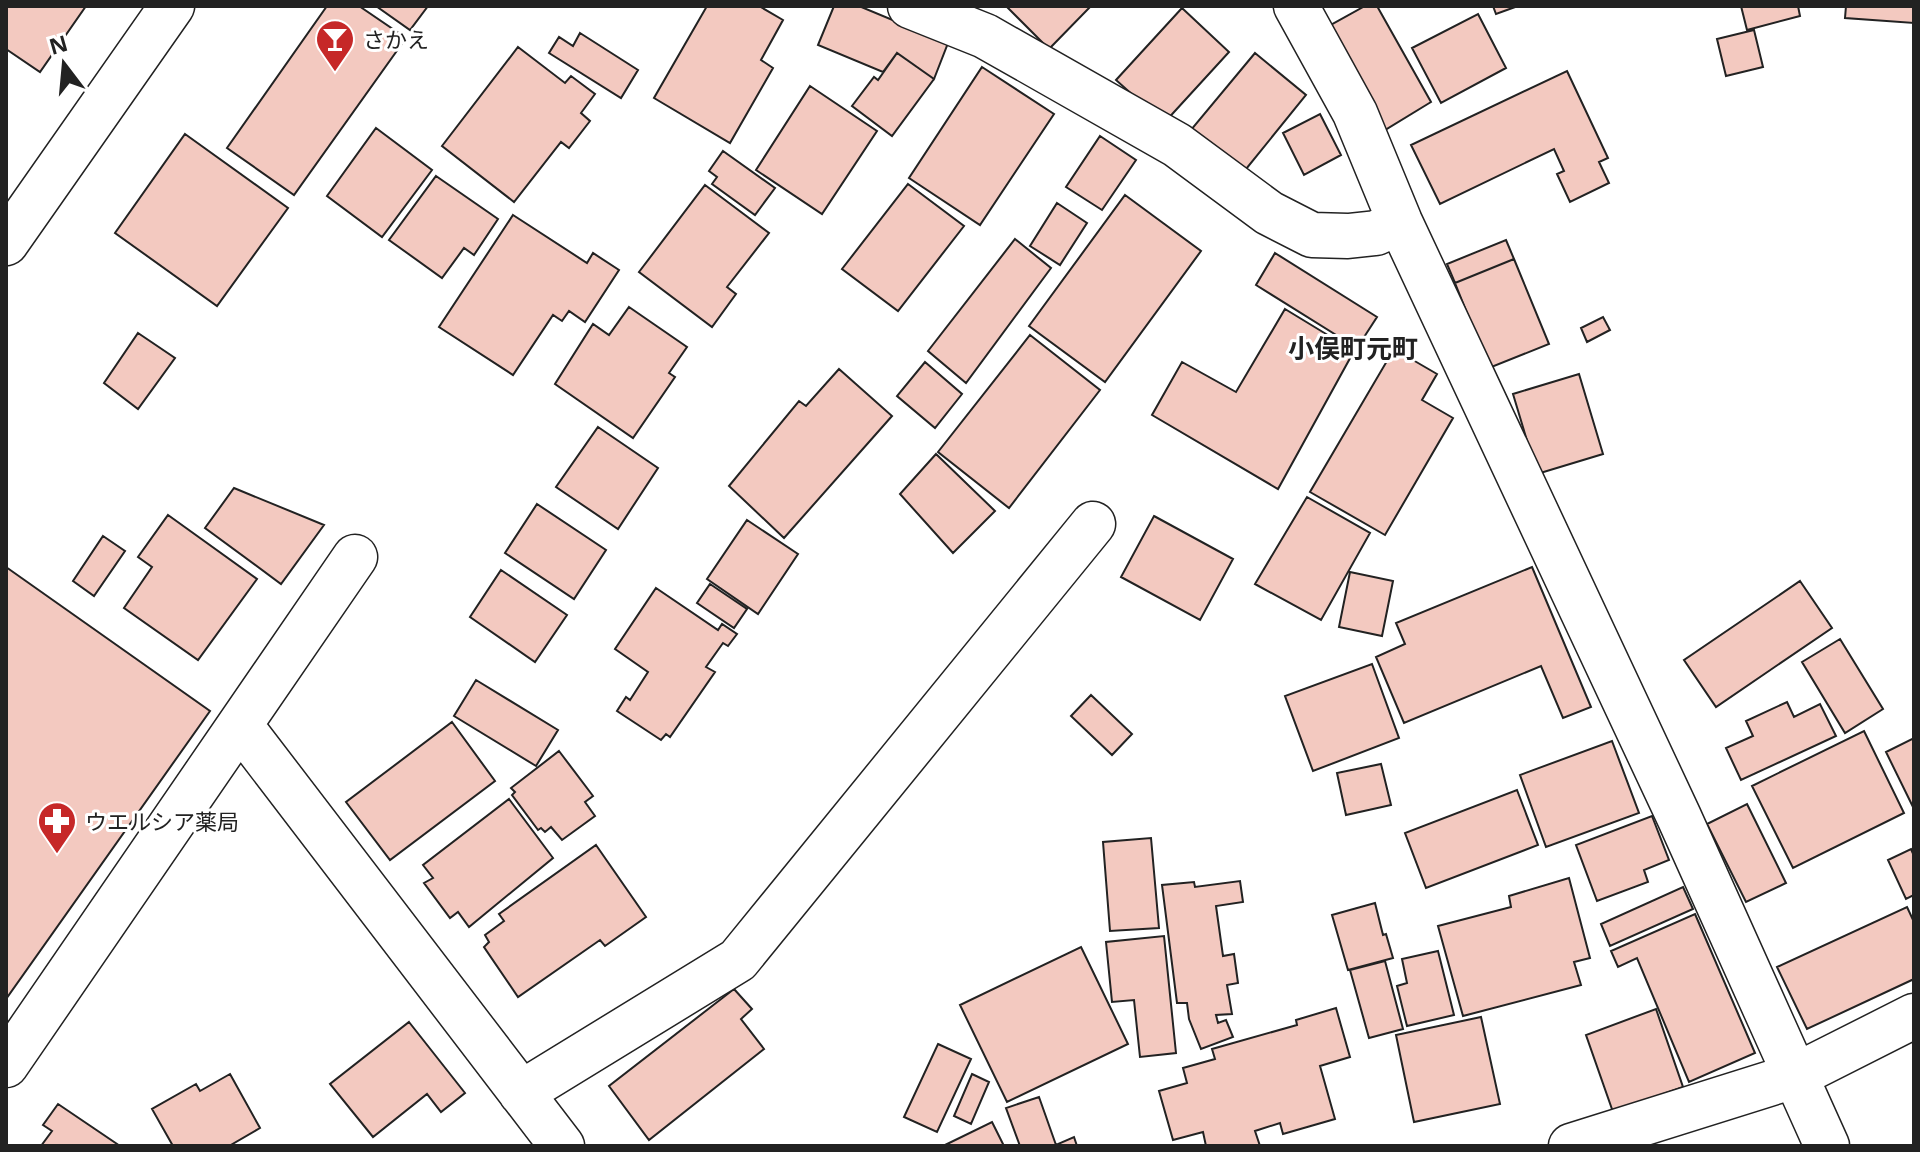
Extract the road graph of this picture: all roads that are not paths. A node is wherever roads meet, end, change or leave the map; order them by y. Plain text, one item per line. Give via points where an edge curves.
1 (172, 6) edge
2 (910, 6) edge
3 (1296, 6) edge
4 (1400, 222) junction
5 (6, 243) edge
6 (1093, 524) dead end
7 (355, 557) dead end
8 (240, 725) junction
9 (1914, 1016) edge
10 (6, 1065) edge
11 (1797, 1075) junction
12 (521, 1093) junction
13 (562, 1146) edge
14 (1571, 1146) edge
15 (1827, 1146) edge

1 - 5 street
2 - 4 street via 985,36 1177,145 1269,213 1312,235 1376,233
3 - 4 street via 1355,113
4 - 11 street
6 - 12 street via 738,960
7 - 8 street
8 - 10 street
8 - 12 street
9 - 11 street
11 - 14 street
11 - 15 street
12 - 13 street

